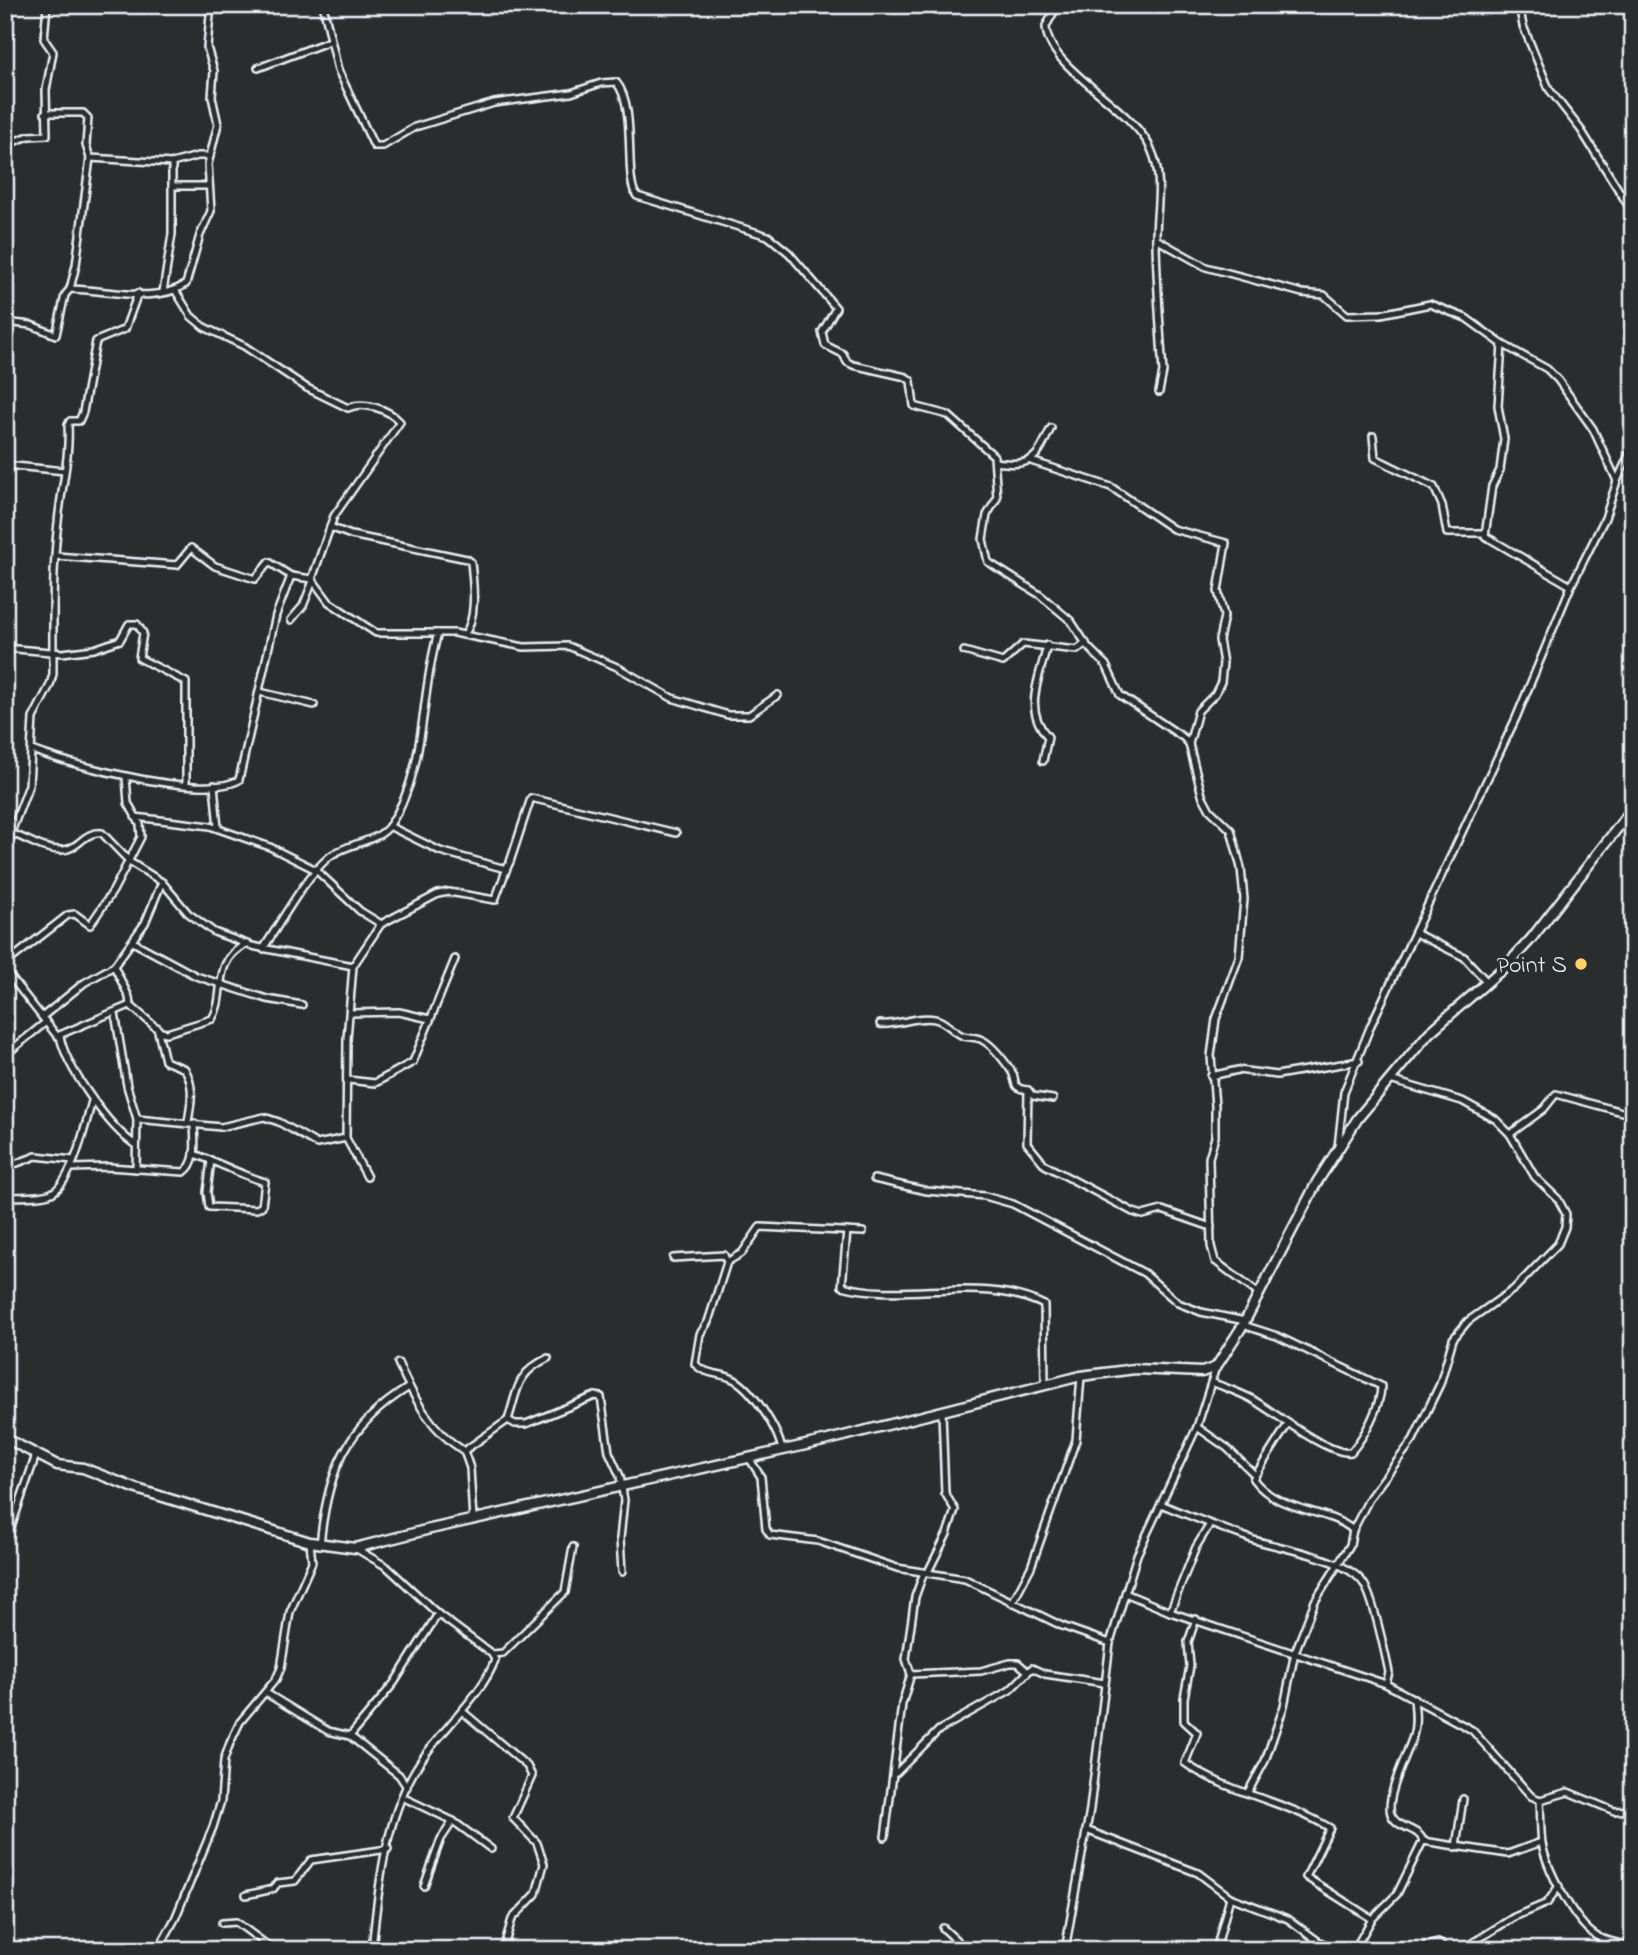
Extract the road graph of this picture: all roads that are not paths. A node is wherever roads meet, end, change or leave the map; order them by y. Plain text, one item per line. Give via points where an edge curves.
1 (47, 5) edge
2 (211, 5) edge
3 (323, 5) edge
4 (1061, 5) edge
5 (1519, 5) edge
6 (330, 41) junction
7 (257, 68) dead end
8 (45, 113) junction
9 (5, 145) edge
10 (210, 156) junction
11 (90, 158) junction
12 (172, 163) junction
13 (172, 186) junction
14 (208, 186) junction
15 (1633, 213) edge
16 (1156, 239) junction
17 (70, 289) junction
18 (174, 290) junction
19 (163, 292) junction
20 (138, 293) junction
21 (5, 322) edge
22 (1502, 344) junction
23 (1159, 392) dead end
24 (1051, 428) dead end
25 (1373, 436) dead end
26 (1633, 446) edge
27 (995, 461) junction
28 (1031, 461) junction
29 (5, 465) edge
30 (65, 471) junction
31 (1617, 481) junction
32 (330, 527) junction
33 (1484, 533) junction
34 (56, 556) junction
35 (291, 576) junction
36 (312, 580) junction
37 (1571, 586) junction
38 (291, 620) dead end
39 (438, 633) junction
40 (464, 635) junction
41 (1086, 643) junction
42 (1047, 645) junction
43 (5, 648) edge
44 (964, 651) dead end
45 (53, 652) junction
46 (260, 692) junction
47 (778, 695) dead end
48 (314, 705) dead end
49 (1189, 744) junction
50 (32, 750) junction
51 (1043, 761) dead end
52 (126, 777) junction
53 (186, 783) junction
54 (214, 785) junction
55 (1633, 808) edge
56 (135, 817) junction
57 (389, 826) junction
58 (218, 828) junction
59 (676, 833) dead end
60 (8, 837) edge
61 (130, 862) junction
62 (506, 868) junction
63 (316, 870) junction
64 (162, 882) junction
65 (381, 924) junction
66 (1415, 933) junction
67 (133, 942) junction
68 (246, 944) junction
69 (263, 949) junction
70 (455, 959) dead end
71 (5, 964) edge
72 (353, 965) junction
73 (114, 966) junction
74 (5, 970) edge
75 (219, 982) junction
76 (1487, 982) junction
77 (130, 1005) junction
78 (302, 1005) dead end
79 (115, 1013) junction
80 (350, 1013) junction
81 (44, 1019) junction
82 (430, 1019) junction
83 (880, 1024) dead end
84 (157, 1027) junction
85 (60, 1036) junction
86 (5, 1055) edge
87 (1359, 1061) junction
88 (1211, 1076) junction
89 (1389, 1079) junction
90 (348, 1080) junction
91 (1028, 1090) junction
92 (1053, 1099) dead end
93 (92, 1101) junction
94 (1633, 1115) edge
95 (137, 1119) junction
96 (191, 1122) junction
97 (1510, 1134) junction
98 (346, 1138) junction
99 (136, 1145) junction
100 (1338, 1150) junction
101 (194, 1154) junction
102 (74, 1160) junction
103 (211, 1160) junction
104 (5, 1164) edge
105 (71, 1168) junction
106 (136, 1169) junction
107 (367, 1177) dead end
108 (874, 1179) dead end
109 (5, 1197) edge
110 (1211, 1227) junction
111 (847, 1231) junction
112 (863, 1231) dead end
113 (673, 1258) dead end
114 (727, 1262) junction
115 (1259, 1294) junction
116 (1244, 1323) junction
117 (548, 1358) dead end
118 (398, 1363) dead end
119 (1216, 1367) junction
120 (1081, 1376) junction
121 (1214, 1383) junction
122 (1045, 1385) junction
123 (409, 1387) junction
124 (942, 1412) junction
125 (508, 1420) junction
126 (1288, 1424) junction
127 (1197, 1427) junction
128 (5, 1438) edge
129 (782, 1450) junction
130 (464, 1451) junction
131 (36, 1455) junction
132 (748, 1458) junction
133 (1254, 1474) junction
134 (620, 1486) junction
135 (1161, 1504) junction
136 (473, 1520) junction
137 (1210, 1524) junction
138 (8, 1529) edge
139 (1353, 1530) junction
140 (310, 1542) junction
141 (5, 1545) edge
142 (320, 1545) junction
143 (573, 1547) dead end
144 (355, 1548) junction
145 (1336, 1565) junction
146 (622, 1572) dead end
147 (926, 1572) junction
148 (1125, 1593) junction
149 (1012, 1603) junction
150 (1170, 1612) junction
151 (438, 1614) junction
152 (1196, 1619) junction
153 (1110, 1643) junction
154 (1294, 1652) junction
155 (492, 1654) junction
156 (1027, 1671) junction
157 (911, 1674) junction
158 (1105, 1683) junction
159 (1387, 1684) junction
160 (266, 1693) junction
161 (1414, 1698) junction
162 (462, 1711) junction
163 (350, 1736) junction
164 (895, 1774) junction
165 (408, 1787) junction
166 (1248, 1792) junction
167 (402, 1797) junction
168 (1463, 1799) dead end
169 (1540, 1800) junction
170 (1633, 1810) edge
171 (453, 1821) junction
172 (1086, 1830) junction
173 (885, 1837) dead end
174 (1423, 1841) junction
175 (1541, 1842) junction
176 (1455, 1847) junction
177 (388, 1849) junction
178 (491, 1849) dead end
179 (424, 1886) dead end
180 (1559, 1886) junction
181 (246, 1895) dead end
182 (1230, 1897) junction
183 (1371, 1919) junction
184 (222, 1923) dead end
185 (943, 1928) dead end
186 (1425, 1946) dead end
187 (160, 1947) edge
188 (168, 1950) edge
189 (274, 1950) edge
190 (372, 1950) edge
191 (503, 1950) edge
192 (967, 1950) edge
193 (1065, 1950) edge
194 (1216, 1950) edge
195 (1336, 1950) edge
196 (1354, 1950) edge
197 (1447, 1950) edge
198 (1461, 1950) edge
199 (1630, 1950) edge

1 - 8 street via 44,39 53,52
2 - 10 street via 207,47 214,71 212,97 218,129
3 - 6 street
4 - 16 street via 1052,8 1046,30 1053,48 1126,114 1152,151 1159,176
5 - 15 street via 1549,89
6 - 7 street
6 - 27 street via 354,107 371,142 379,147 415,127 494,103 616,82 625,104 632,146 631,186 637,195 756,230 780,244 836,308 822,332 825,345 843,354 850,364 909,379 914,405 948,415
8 - 9 street via 46,137 29,136
8 - 11 street via 86,115
10 - 12 street
10 - 14 street
11 - 12 street
11 - 17 street
12 - 13 street
13 - 14 street
13 - 19 street via 172,234
14 - 18 street via 211,211 190,277
16 - 22 street via 1206,267 1324,295 1347,314 1381,314 1430,304 1463,316
16 - 23 street via 1163,372
17 - 20 street
17 - 21 street via 56,335 31,325
18 - 19 street
18 - 32 street via 201,325 244,346 289,378 348,408 360,403 400,422
19 - 20 street
20 - 30 street via 125,329 96,341 83,412 79,421 68,425
22 - 31 street via 1547,369 1567,390 1605,449
22 - 33 street via 1498,406 1504,439
24 - 28 street via 1039,455
25 - 33 street via 1375,458 1434,487 1447,533
26 - 31 street
27 - 28 street
27 - 41 street via 997,498 987,515 983,539 988,562 1040,595 1071,621
28 - 49 street via 1111,488 1173,529 1226,543 1218,591 1224,616 1219,640 1220,682 1198,712
29 - 30 street
30 - 34 street
31 - 37 street via 1605,518
32 - 36 street
32 - 40 street via 471,562 471,617
33 - 37 street
34 - 35 street via 177,565 191,548 215,565 252,579 269,562
34 - 45 street
35 - 36 street
35 - 46 street via 276,615
36 - 38 street via 303,606
36 - 39 street via 329,602 376,633
37 - 66 street via 1516,718
39 - 40 street
39 - 57 street via 414,774
40 - 47 street via 524,647 568,646 672,698 728,715 749,715
41 - 42 street via 1077,650
41 - 49 street via 1106,665 1124,698
42 - 44 street via 1023,643 1003,662
42 - 51 street via 1033,709 1038,726 1048,737
43 - 45 street
45 - 50 street via 50,685 32,724
45 - 53 street via 101,647 122,639 129,624 137,624 143,633 139,658 186,682
46 - 48 street
46 - 54 street via 242,775 233,783
49 - 88 street via 1202,796 1231,830 1244,899 1239,957 1216,1019
50 - 52 street
50 - 60 street via 29,785
52 - 53 street
52 - 56 street via 128,803
53 - 54 street
54 - 58 street
55 - 76 main road via 1531,939
56 - 58 street
56 - 61 street via 141,837
57 - 62 street via 440,851
57 - 63 street via 374,838 343,848
58 - 63 street
59 - 62 street via 531,798
60 - 61 street via 61,850 91,833 102,833
61 - 64 street
61 - 71 street via 93,923 68,915
62 - 65 street via 495,900 445,891
63 - 65 street
63 - 69 street
64 - 67 street
64 - 68 street via 202,924
65 - 72 street
66 - 76 street via 1464,957
66 - 87 street
67 - 73 street
67 - 75 street via 183,971
68 - 69 street
68 - 75 street via 232,954
69 - 72 street
70 - 82 street
72 - 80 street
73 - 77 street
73 - 81 street via 84,983
74 - 81 street
75 - 78 street via 267,999
75 - 84 street via 212,1019 167,1033
76 - 89 main road via 1438,1024
77 - 79 street
77 - 84 street
79 - 85 street
79 - 95 street
80 - 82 street via 398,1012
80 - 90 street
81 - 85 street
81 - 86 street
82 - 90 street via 409,1066 375,1083
83 - 91 street via 935,1019 963,1036 980,1038 1012,1070 1013,1084
84 - 96 street via 165,1060 185,1069 191,1084
85 - 93 street
87 - 88 street via 1277,1075 1238,1070
87 - 100 street via 1344,1092
88 - 110 street via 1215,1137 1209,1158
89 - 97 street via 1482,1109
89 - 100 main road
90 - 98 street
91 - 92 street via 1033,1096
91 - 110 street via 1027,1143 1045,1165 1133,1212 1143,1215 1162,1210
93 - 99 street via 125,1139
93 - 102 street
94 - 97 street via 1556,1094
95 - 96 street
95 - 99 street
96 - 98 street via 221,1127 264,1117 317,1144
96 - 101 street
97 - 139 street via 1529,1168 1563,1207 1562,1236 1506,1297 1461,1327 1413,1440 1378,1485
98 - 107 street
99 - 106 street
100 - 115 main road
101 - 103 street
101 - 106 street via 184,1172
102 - 104 street via 36,1156
102 - 105 street
103 - 103 street via 265,1182 262,1206 209,1207
105 - 106 street
105 - 109 street via 52,1193
108 - 116 street via 1013,1204 1144,1273 1178,1303
110 - 115 street via 1215,1261
111 - 112 street
111 - 114 street via 760,1227 743,1253
111 - 122 street via 842,1286 873,1291 984,1292 1044,1306
113 - 114 street via 724,1255
114 - 129 street via 700,1334 695,1364 740,1383 769,1420
115 - 116 main road
116 - 119 main road
116 - 126 street via 1381,1386 1352,1452 1336,1451
117 - 125 street via 524,1373
118 - 123 street
119 - 120 main road via 1202,1372 1135,1369
119 - 121 street
120 - 122 main road
120 - 149 street via 1076,1440 1031,1567
121 - 126 street via 1251,1399
121 - 127 street
122 - 124 main road
123 - 130 street via 440,1433
123 - 142 street via 374,1411 350,1438 325,1504
124 - 129 main road
124 - 147 street via 945,1493 955,1510
125 - 130 street
125 - 134 street via 520,1425 599,1396
126 - 133 street
127 - 133 street
127 - 135 street
128 - 131 main road
129 - 132 main road
130 - 136 street via 470,1468
131 - 138 street
131 - 140 main road
132 - 134 main road
132 - 147 street via 761,1477 770,1535 818,1541 897,1569
133 - 139 street via 1256,1483 1281,1500
134 - 136 main road
134 - 146 street via 624,1500
135 - 137 street
135 - 148 street
136 - 144 main road
137 - 145 street
137 - 150 street
138 - 141 street
139 - 145 street via 1350,1545
140 - 142 main road
140 - 160 street via 312,1562 290,1612 281,1668
142 - 144 main road
143 - 155 street via 568,1586 562,1596 503,1653
144 - 151 street via 387,1567
145 - 154 street via 1314,1601
145 - 159 street via 1358,1577 1368,1592 1389,1672
147 - 149 street via 965,1579
147 - 157 street via 915,1597 906,1659
148 - 150 street
148 - 153 street
149 - 153 street
150 - 152 street
151 - 155 street
151 - 163 street via 394,1684
152 - 154 street
152 - 166 street via 1188,1642 1184,1721 1197,1733 1185,1763 1212,1780
153 - 158 street
154 - 159 street
154 - 166 street via 1284,1706
155 - 162 street via 495,1664
156 - 157 street via 1010,1663 981,1671
156 - 158 street via 1032,1668
156 - 164 street via 1010,1690 939,1730
157 - 164 street via 902,1704
158 - 172 street
159 - 161 street
160 - 163 street via 328,1731
160 - 187 street via 240,1722 226,1753 213,1827
161 - 169 street via 1472,1730
161 - 174 street via 1413,1735 1390,1811
162 - 165 street via 424,1756
162 - 191 street via 527,1766 532,1776 513,1818 541,1850 543,1870 536,1894 512,1919
163 - 165 street
164 - 173 street
165 - 167 street
166 - 183 street via 1330,1828 1306,1877
167 - 171 street
167 - 177 street
168 - 176 street
169 - 170 street via 1568,1792 1615,1811
169 - 175 street
171 - 178 street
171 - 179 street via 441,1839
172 - 182 street via 1198,1873
172 - 193 street
174 - 176 street
174 - 183 street via 1398,1894
175 - 176 street via 1508,1854
175 - 180 street
177 - 181 street via 311,1860 295,1881
177 - 190 street via 377,1890
180 - 198 street via 1547,1903 1514,1917
180 - 199 street via 1597,1937 1621,1942
182 - 194 street
182 - 195 street via 1288,1919
183 - 196 street
184 - 189 street via 236,1922
185 - 192 street
186 - 197 street via 1438,1943
187 - 188 street

